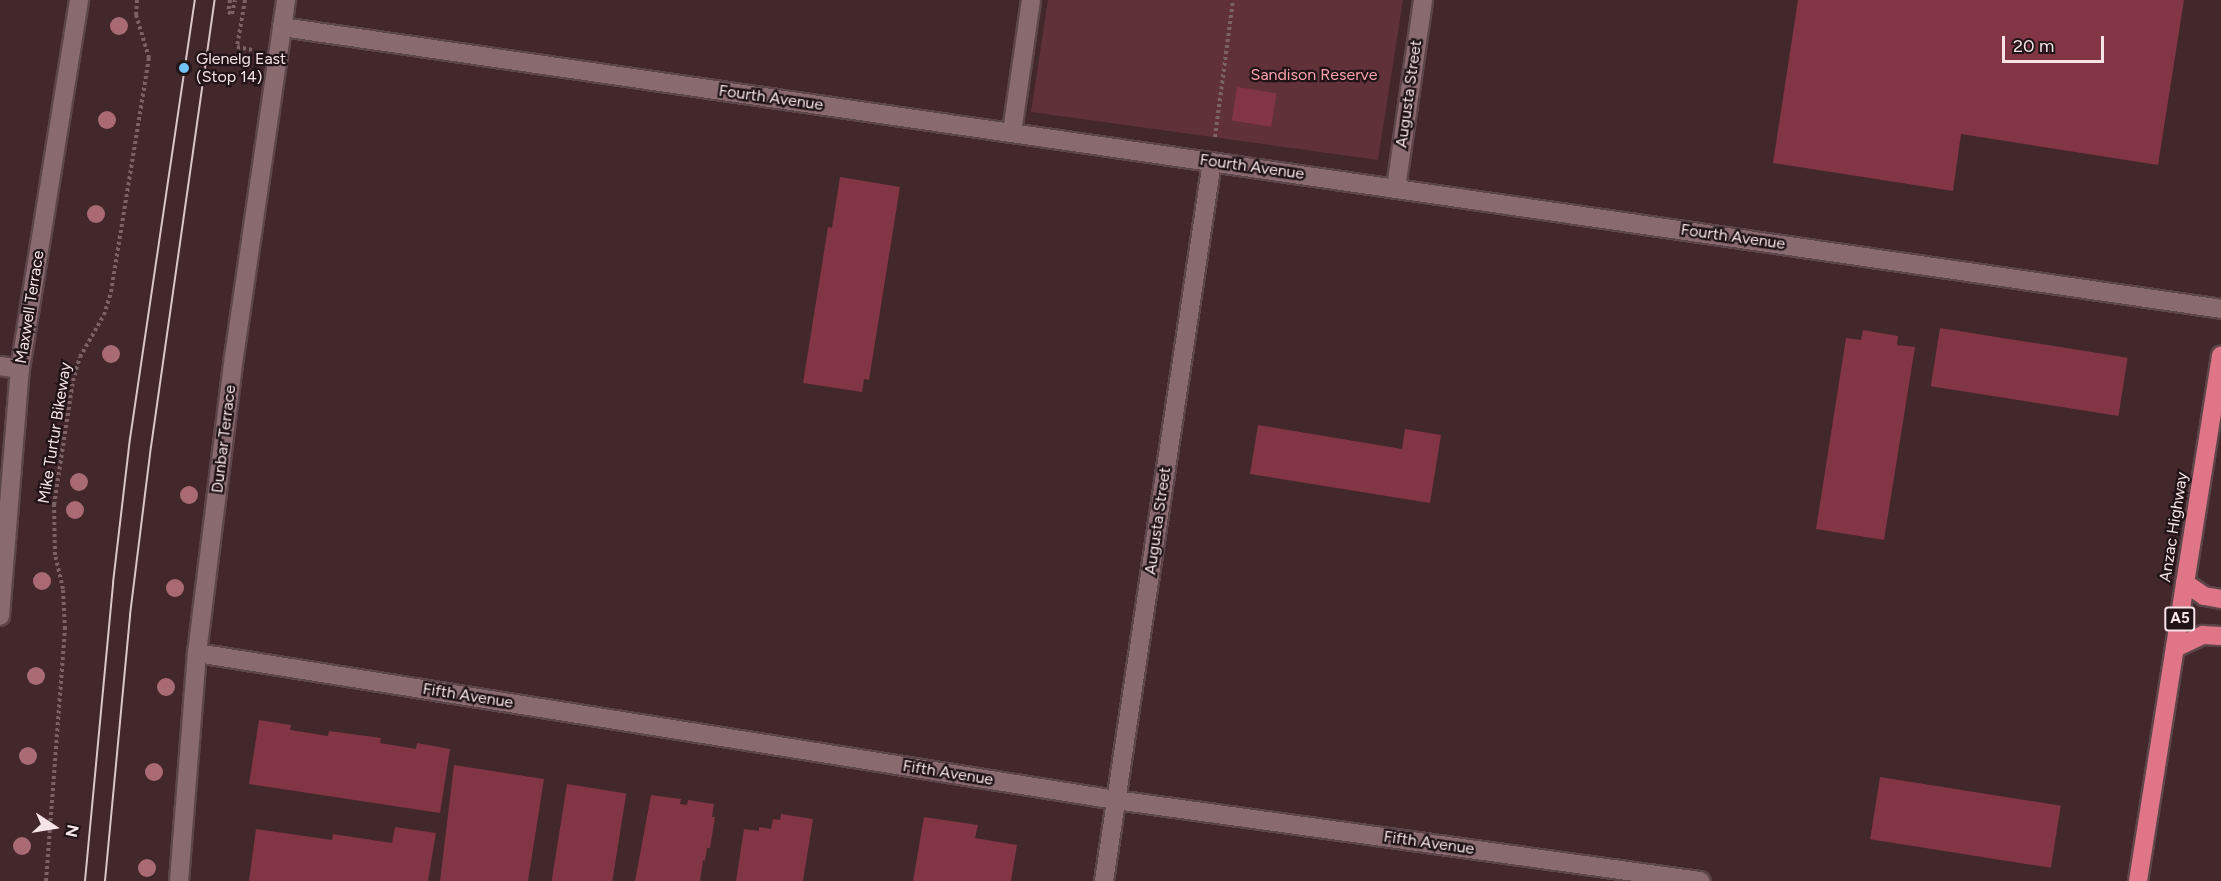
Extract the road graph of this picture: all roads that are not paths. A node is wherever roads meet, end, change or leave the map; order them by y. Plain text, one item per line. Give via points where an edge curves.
1 (79, 0) edge
2 (286, 0) edge
3 (1031, 0) edge
4 (1423, 0) edge
5 (282, 27) junction
6 (1012, 132) junction
7 (1212, 162) junction
8 (1395, 188) junction
9 (2221, 309) edge
10 (2221, 357) edge
11 (0, 366) edge
12 (20, 369) junction
13 (2185, 583) junction
14 (2221, 599) edge
15 (0, 616) edge
16 (2221, 636) edge
17 (2175, 648) junction
18 (197, 653) junction
19 (1116, 800) junction
20 (178, 881) edge
21 (1104, 881) edge
22 (1700, 881) edge
23 (2138, 881) edge

1 - 12 street, Maxwell Terrace
2 - 5 street, Dunbar Terrace
3 - 6 street
4 - 8 street, Augusta Street
5 - 6 street, Fourth Avenue
5 - 18 street, Dunbar Terrace via 234,357
6 - 7 street, Fourth Avenue
7 - 8 street, Fourth Avenue
7 - 19 street, Augusta Street
8 - 9 street, Fourth Avenue
10 - 13 highway, Anzac Highway / A5
11 - 12 street
12 - 15 street, Maxwell Terrace
13 - 14 highway via 2204,596
13 - 17 highway, Anzac Highway / A5
16 - 17 highway via 2203,635
17 - 23 highway, Anzac Highway / A5
18 - 19 street, Fifth Avenue
18 - 20 street, Dunbar Terrace
19 - 21 street, Augusta Street
19 - 22 street, Fifth Avenue

